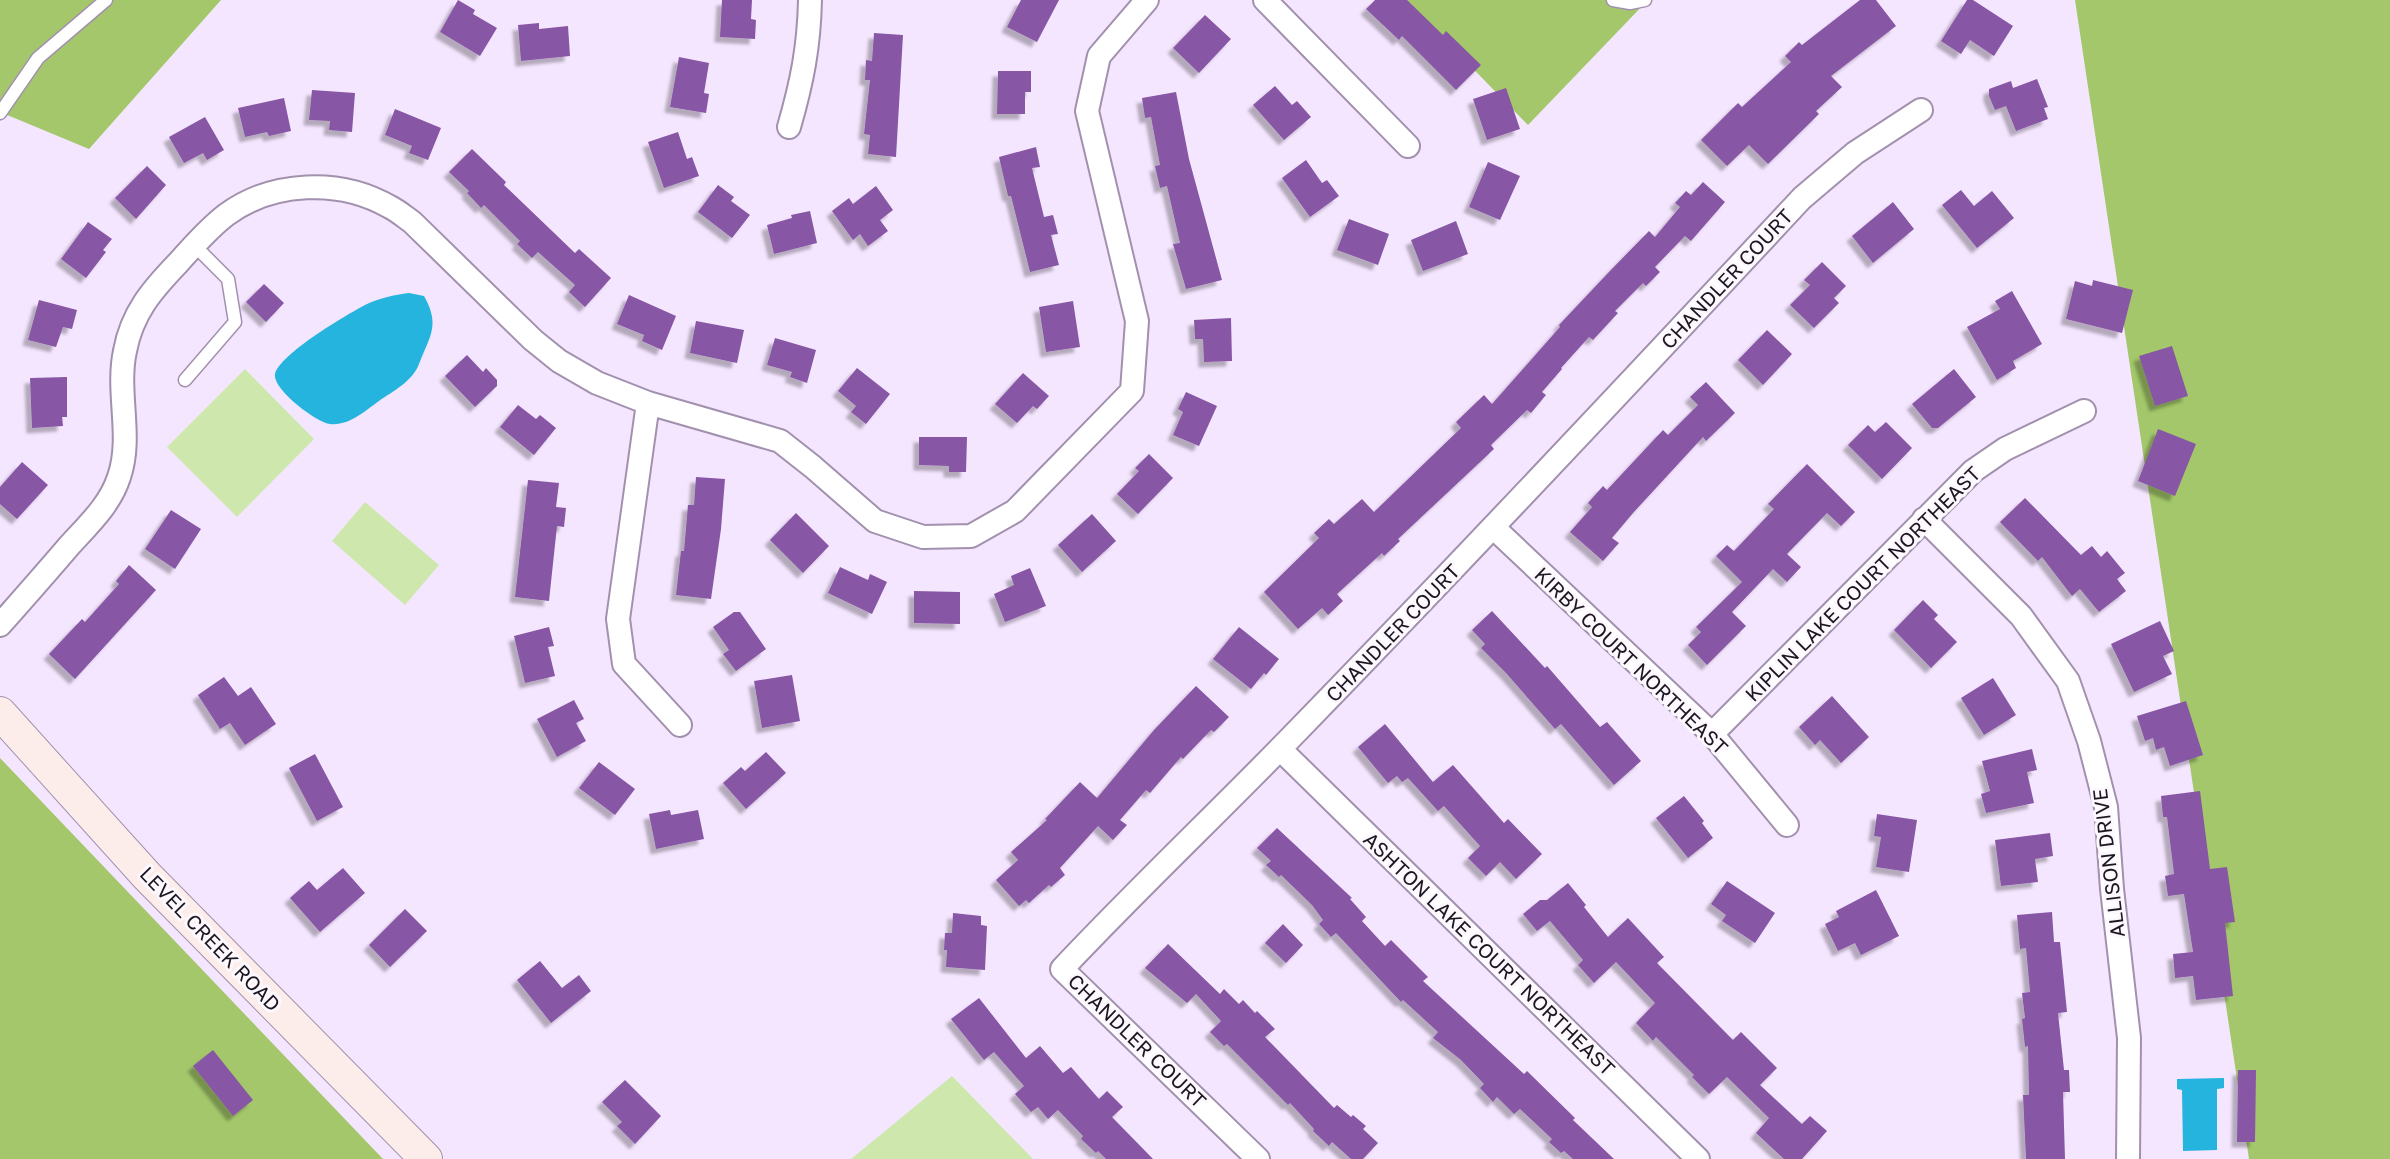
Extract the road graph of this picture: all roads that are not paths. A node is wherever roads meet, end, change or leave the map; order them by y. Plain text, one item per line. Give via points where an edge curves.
1 (106, 0) edge
2 (810, 0) edge
3 (1147, 0) edge
4 (1265, 0) edge
5 (1613, 0) edge
6 (1645, 0) edge
7 (1921, 110) dead end
8 (0, 113) edge
9 (789, 127) dead end
10 (1408, 146) dead end
11 (194, 245) junction
12 (185, 380) dead end
13 (648, 403) junction
14 (2084, 411) dead end
15 (1924, 519) junction
16 (1494, 528) junction
17 (0, 625) edge
18 (0, 713) edge
19 (680, 724) dead end
20 (1712, 734) junction
21 (1280, 749) junction
22 (1787, 825) dead end
23 (426, 1159) edge
24 (1258, 1159) edge
25 (1698, 1159) edge
26 (2128, 1159) edge

1 - 8 lane via 38,57
2 - 9 street via 804,75
3 - 13 street via 1099,56 1087,111 1137,321 1132,391 1015,511 971,536 923,537 875,521 780,441
4 - 10 street
5 - 6 lane
7 - 16 street, CHANDLER COURT via 1855,153 1802,198
11 - 12 lane via 228,279 235,322
11 - 13 street via 227,214 260,197 294,187 329,187 361,194 412,222 559,362 597,383
11 - 17 street via 136,314 124,351 124,449 120,477 107,503
13 - 19 street via 618,619 624,664
14 - 15 street, KIPLIN LAKE COURT NORTHEAST via 2005,449 1973,471
15 - 20 street, KIPLIN LAKE COURT NORTHEAST
15 - 26 street, ALLISON DRIVE via 2021,616 2068,681 2090,741 2106,807 2129,1038
16 - 20 street, KIRBY COURT NORTHEAST
16 - 21 street, CHANDLER COURT
18 - 23 street, LEVEL CREEK ROAD via 147,876
20 - 22 street, KIRBY COURT NORTHEAST
21 - 24 street, CHANDLER COURT via 1062,969
21 - 25 street, ASHTON LAKE COURT NORTHEAST

